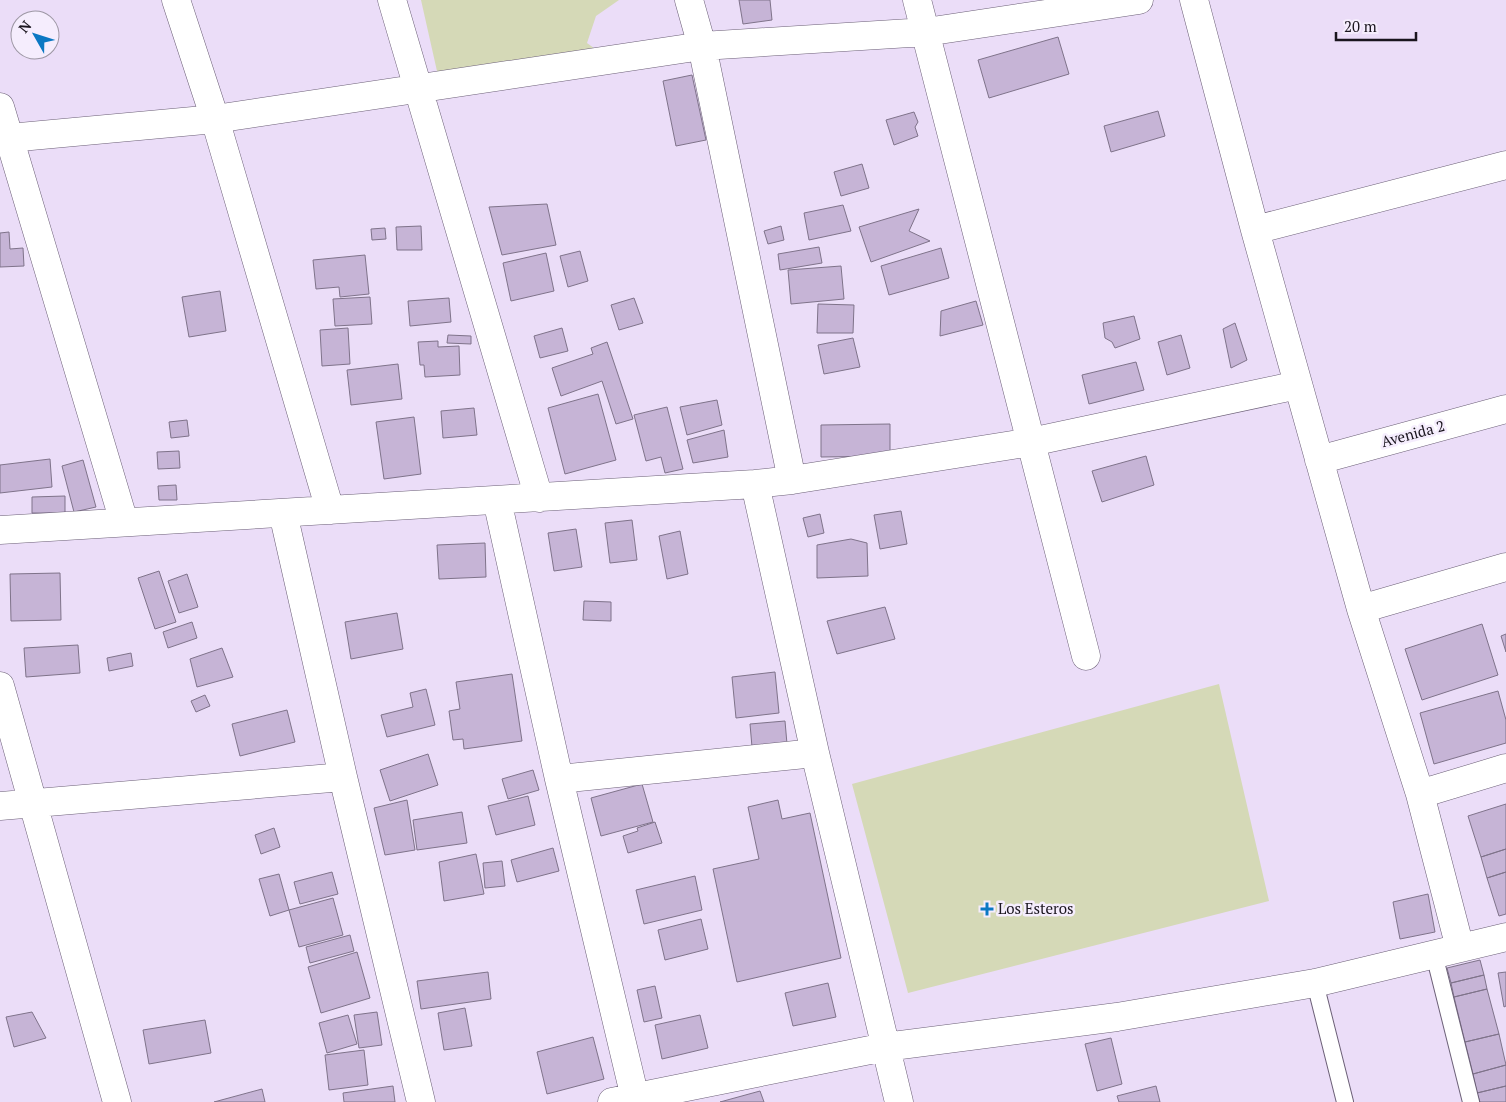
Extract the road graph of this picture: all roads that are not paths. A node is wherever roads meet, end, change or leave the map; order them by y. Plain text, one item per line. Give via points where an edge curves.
1 (176, 0) edge
2 (392, 0) edge
3 (689, 0) edge
4 (917, 0) edge
5 (1139, 0) edge
6 (1194, 0) edge
7 (926, 32) junction
8 (702, 46) junction
9 (418, 90) junction
10 (0, 107) edge
11 (215, 119) junction
12 (9, 138) junction
13 (1506, 165) edge
14 (1255, 230) junction
15 (1298, 385) junction
16 (1506, 409) edge
17 (1031, 442) junction
18 (1319, 460) junction
19 (792, 480) junction
20 (755, 484) junction
21 (539, 498) junction
22 (497, 500) junction
23 (330, 510) junction
24 (284, 513) junction
25 (124, 522) junction
26 (0, 530) edge
27 (1506, 567) edge
28 (1361, 609) junction
29 (1086, 656) dead end
30 (0, 686) edge
31 (815, 753) junction
32 (1506, 768) edge
33 (343, 777) junction
34 (559, 779) junction
35 (1420, 794) junction
36 (34, 803) junction
37 (0, 806) edge
38 (1506, 937) edge
39 (1447, 951) junction
40 (1315, 983) junction
41 (885, 1047) junction
42 (628, 1100) edge
43 (117, 1102) edge
44 (421, 1102) edge
45 (899, 1102) edge
46 (1345, 1102) edge
47 (1471, 1102) edge

1 - 11 street
2 - 9 street
3 - 8 street
4 - 7 street
5 - 7 street
6 - 14 street
7 - 8 street
7 - 17 street
8 - 9 street
8 - 19 street
9 - 11 street
9 - 21 street
10 - 12 street
11 - 12 street
11 - 23 street
12 - 25 street
13 - 14 street
14 - 15 street
15 - 17 street
15 - 18 street
16 - 18 street, Avenida 2
17 - 19 street
17 - 29 street
18 - 28 street
19 - 20 street
20 - 21 street
20 - 31 street
21 - 22 street
22 - 23 street
22 - 34 street
23 - 24 street
24 - 25 street
24 - 33 street
25 - 26 street
27 - 28 street
28 - 35 street
30 - 36 street
31 - 34 street
31 - 41 street
32 - 35 street
33 - 36 street
33 - 44 street
34 - 42 street
35 - 39 street
36 - 37 street
36 - 43 street
38 - 39 street
39 - 40 street
39 - 47 lane
40 - 41 street via 1117,1017
40 - 46 lane
41 - 42 street
41 - 45 street

